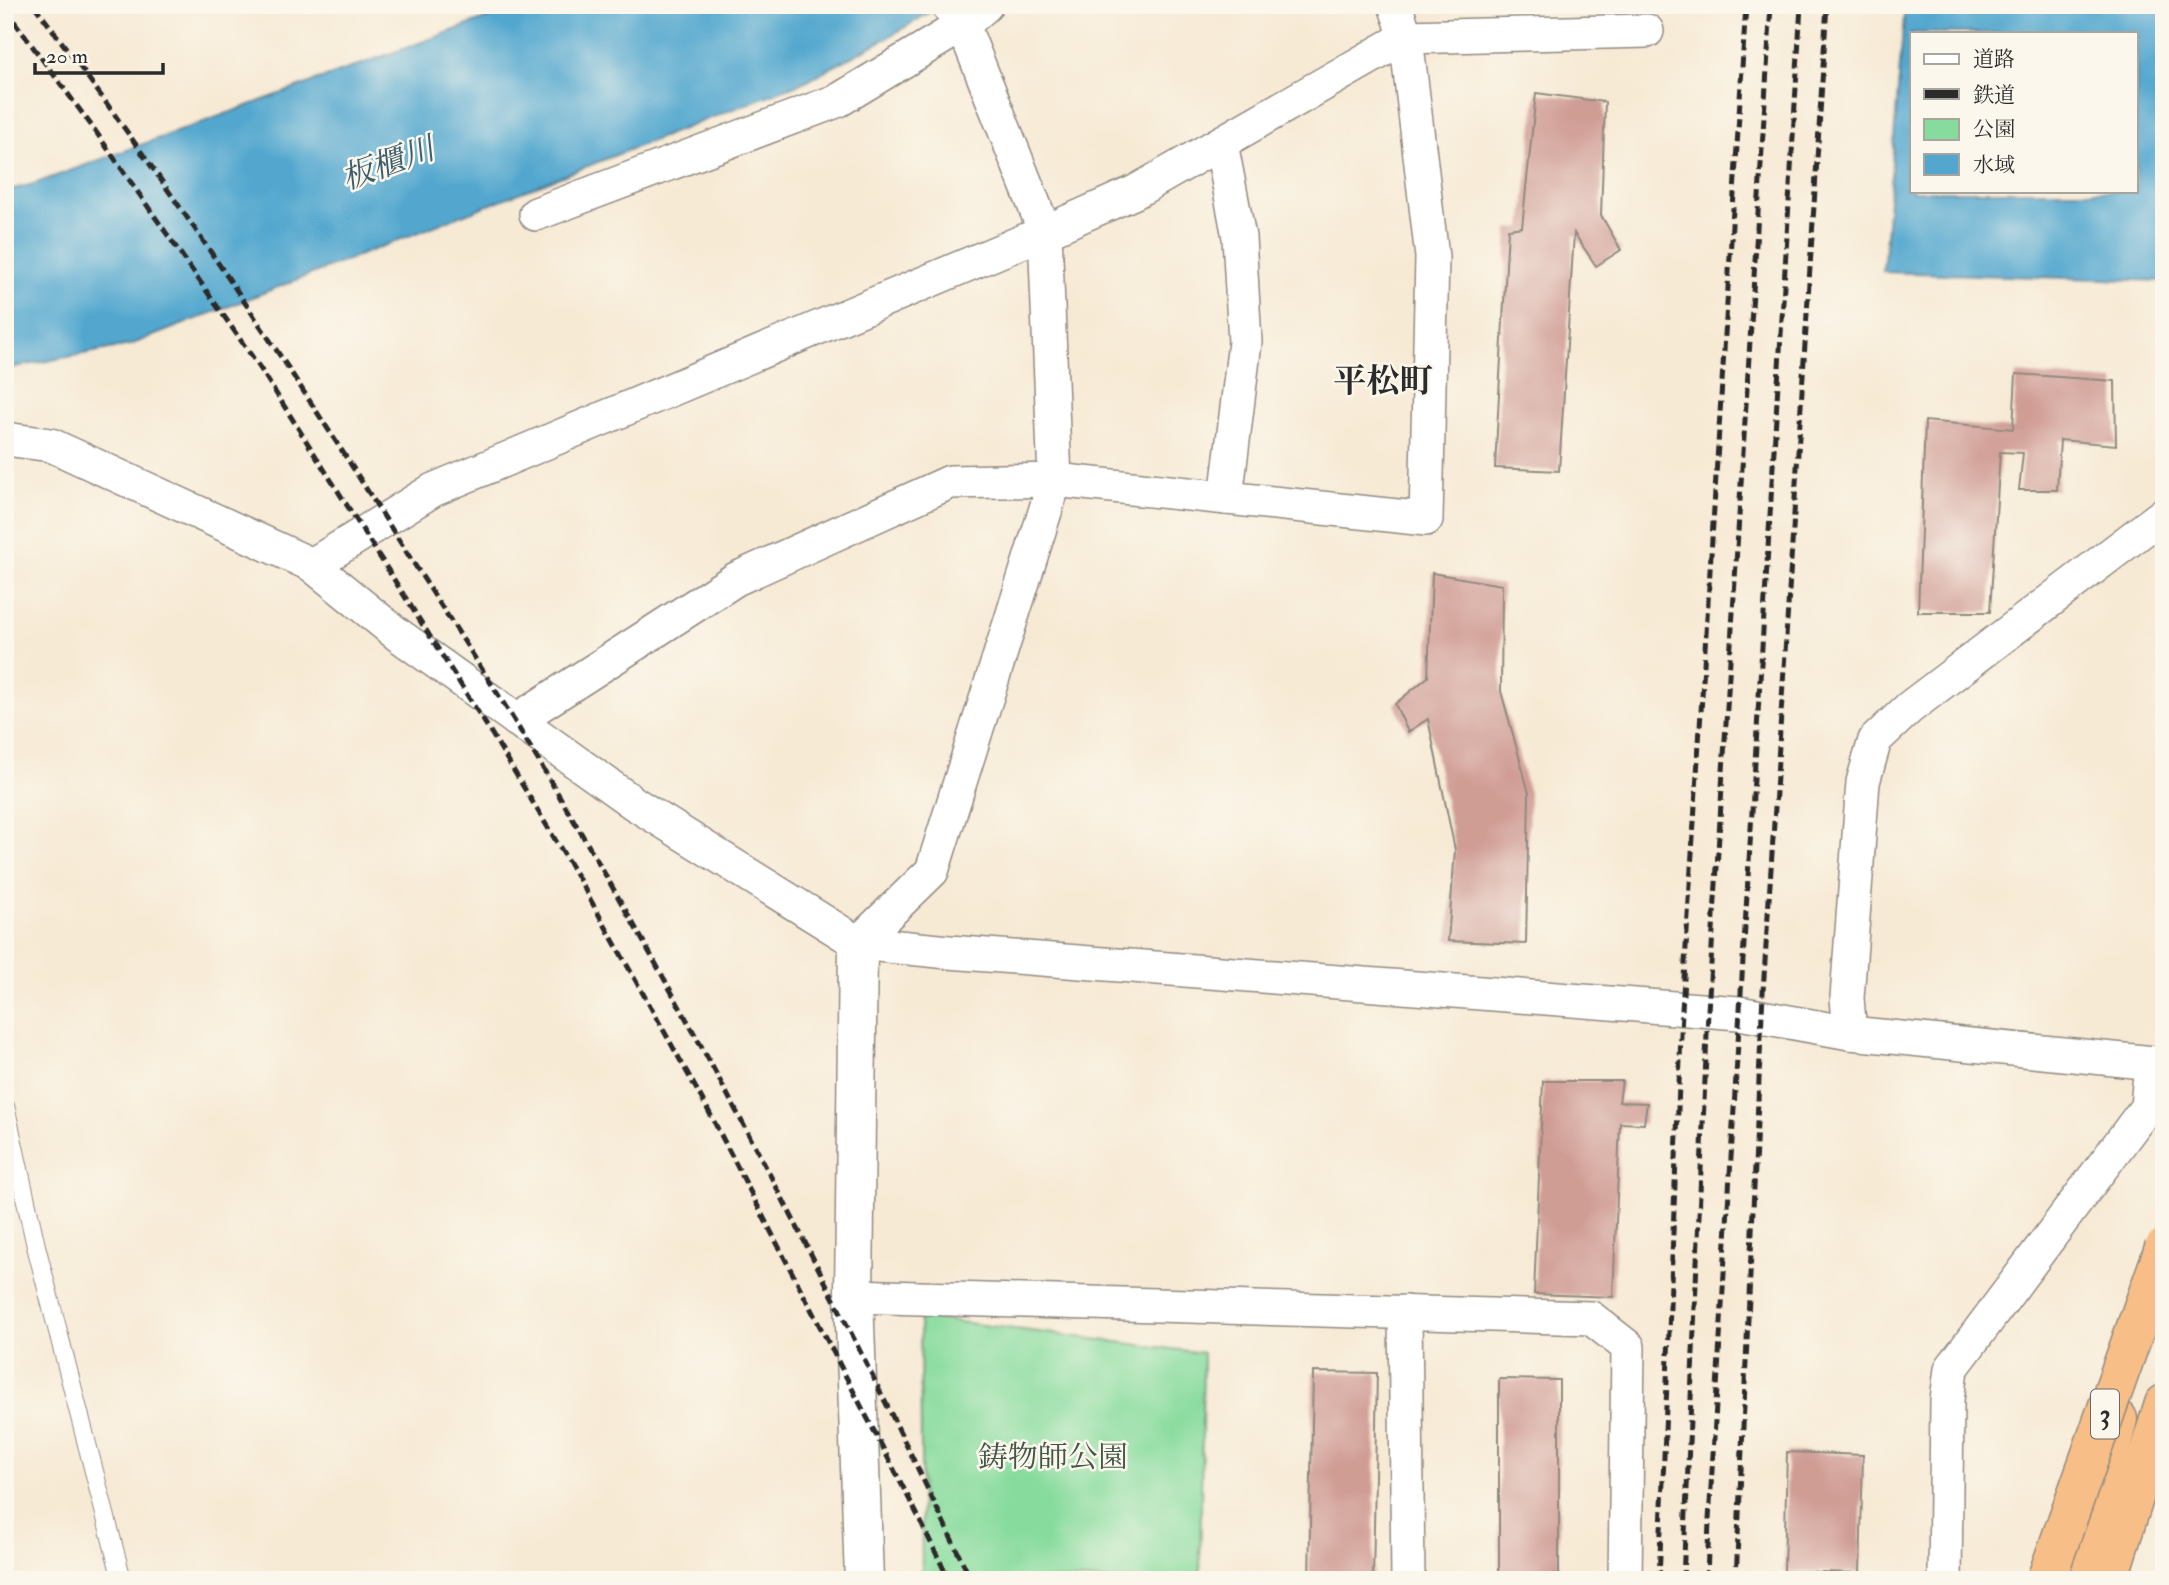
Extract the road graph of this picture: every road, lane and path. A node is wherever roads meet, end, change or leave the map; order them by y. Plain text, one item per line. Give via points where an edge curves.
1 (1395, 5) edge
2 (962, 12) edge
3 (1647, 31) dead end
4 (1406, 37) junction
5 (1221, 143) junction
6 (536, 214) dead end
7 (1045, 232) junction
8 (5, 439) edge
9 (1055, 480) junction
10 (1226, 498) junction
11 (2164, 514) edge
12 (312, 565) junction
13 (517, 720) junction
14 (858, 943) junction
15 (1850, 1033) junction
16 (2157, 1063) edge
17 (5, 1106) edge
18 (2164, 1240) edge
19 (2164, 1248) edge
20 (854, 1296) junction
21 (1405, 1312) junction
22 (2164, 1404) edge
23 (122, 1580) edge
24 (864, 1580) edge
25 (1408, 1580) edge
26 (1625, 1580) edge
27 (1945, 1580) edge
28 (2046, 1580) edge
29 (2078, 1580) edge
30 (2108, 1580) edge

1 - 4 street
2 - 6 street via 839,100
2 - 7 street
3 - 4 street
4 - 5 street
4 - 10 street via 1432,257 1426,519
5 - 7 street via 1135,192
5 - 10 street via 1239,237 1245,342
7 - 9 street
7 - 12 street via 433,490
8 - 12 street via 51,445
9 - 10 street
9 - 13 street via 950,482 736,579
9 - 14 street via 932,871
11 - 15 street via 1909,708 1875,740 1863,782 1847,998
12 - 13 street via 397,634
13 - 14 street via 635,804
14 - 15 street via 1729,1012
14 - 20 street
15 - 16 street
16 - 27 street via 2147,1107 1951,1369
17 - 23 lane
18 - 29 highway
19 - 28 highway, 3, bridge
20 - 21 street
20 - 24 street
21 - 25 street
21 - 26 street via 1591,1318 1628,1348
22 - 30 highway

